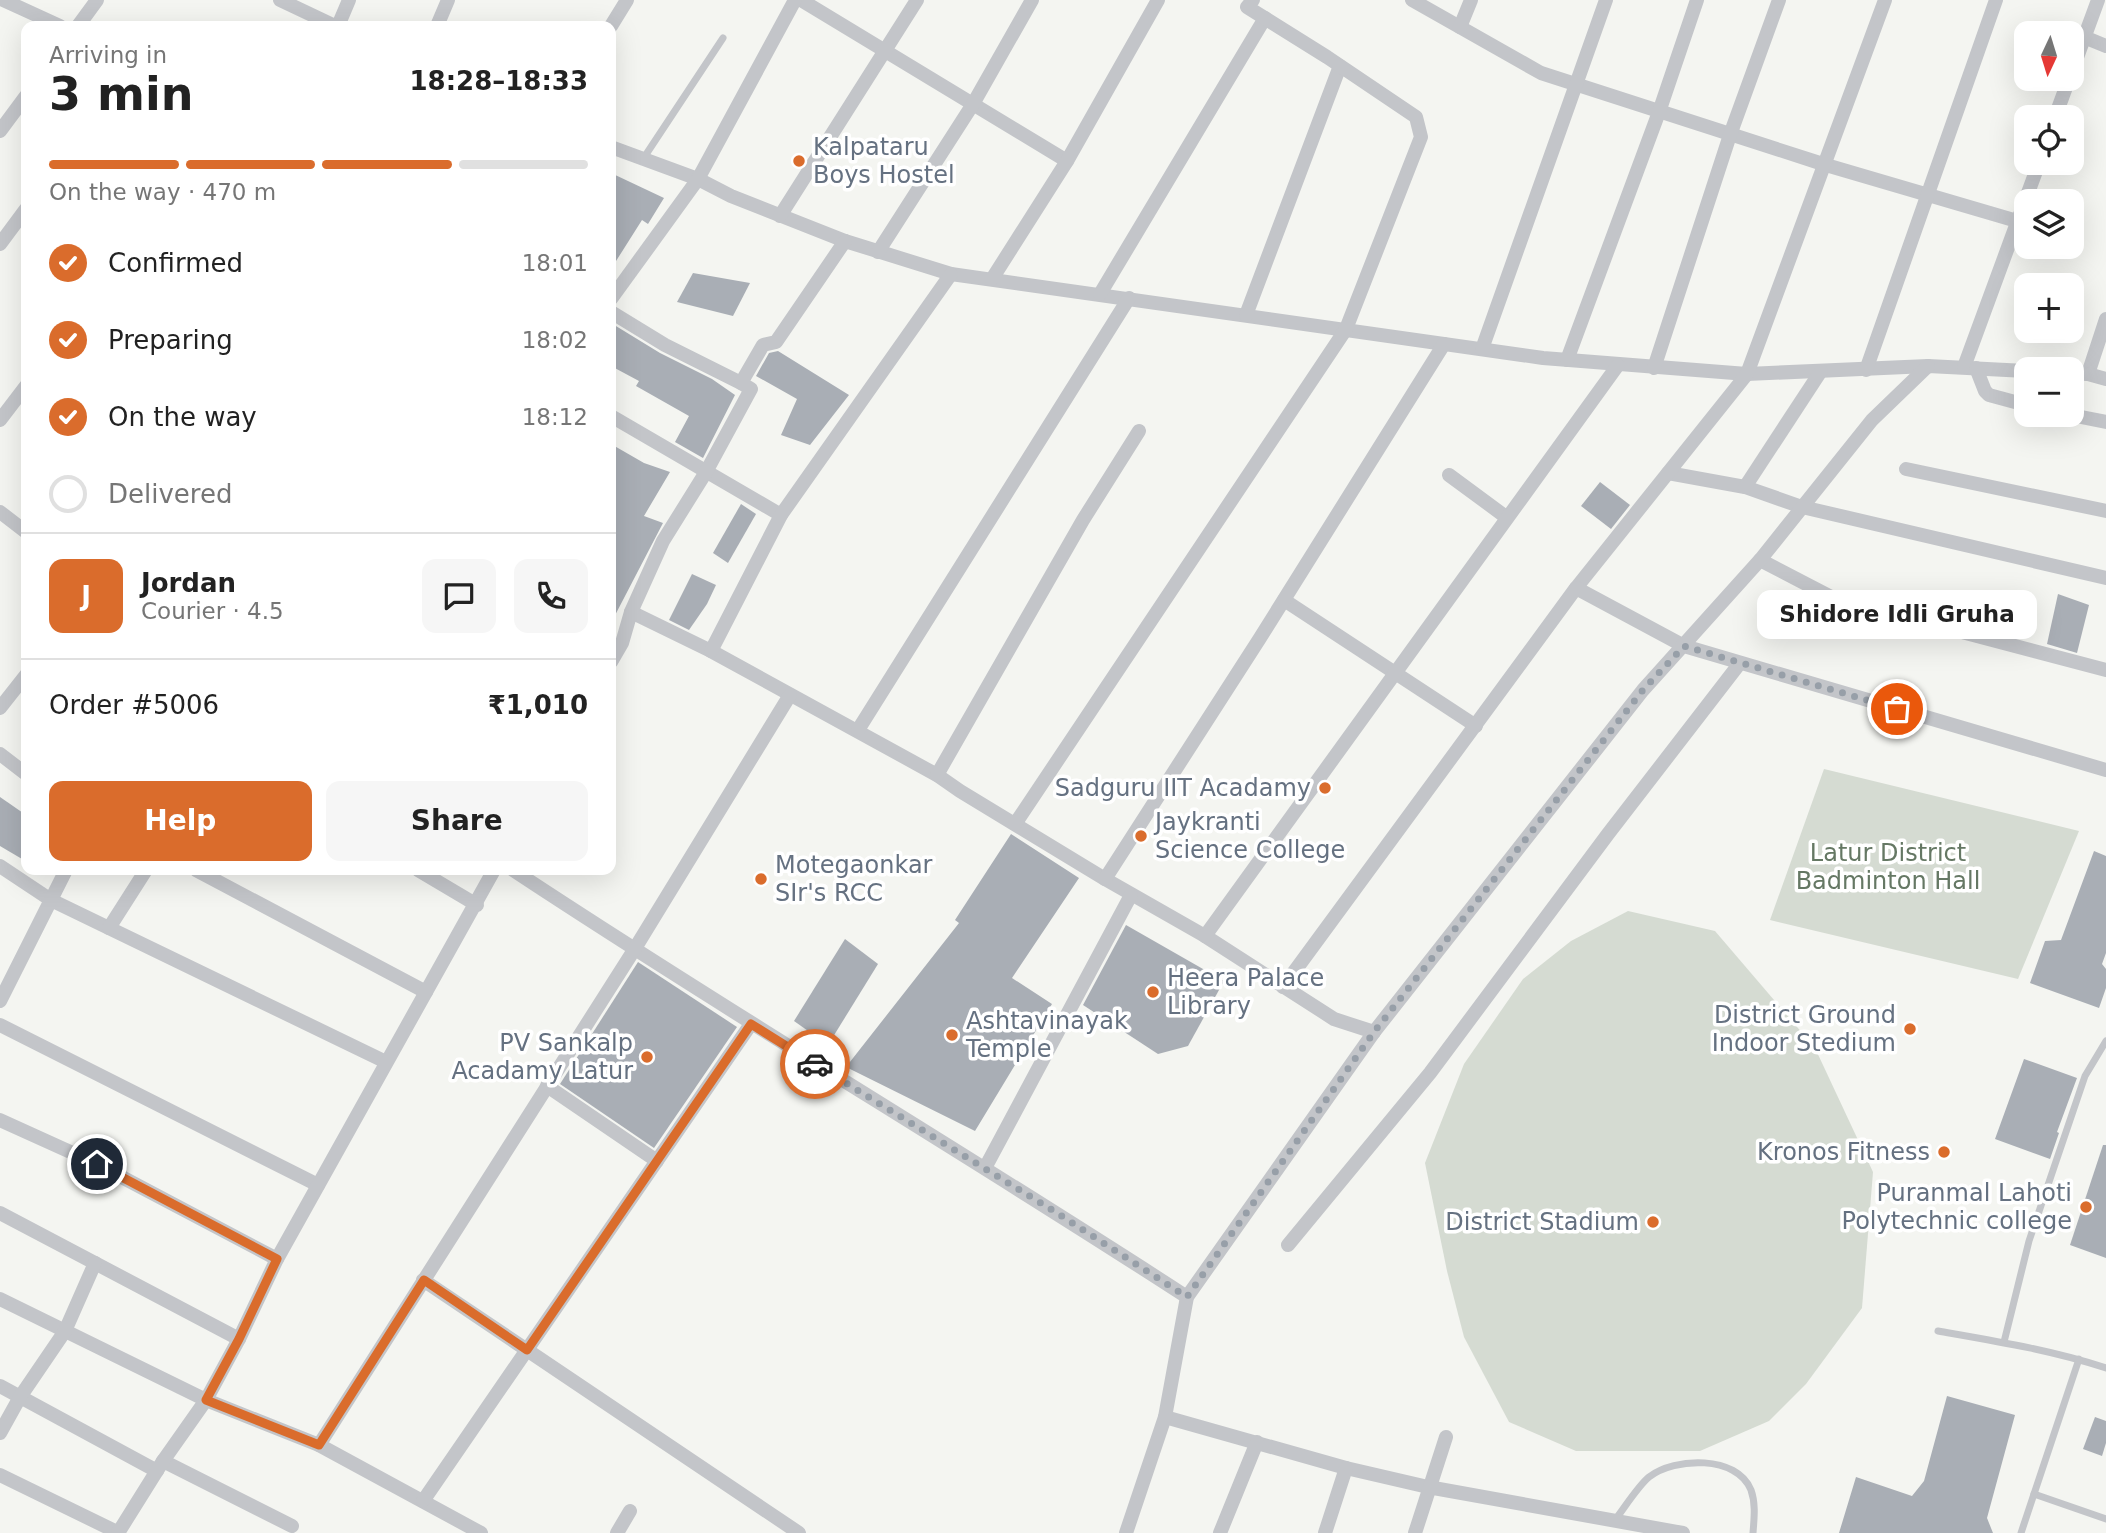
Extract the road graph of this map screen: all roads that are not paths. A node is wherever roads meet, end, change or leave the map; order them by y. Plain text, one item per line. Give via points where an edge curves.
1 (3, 0) edge
2 (97, 0) edge
3 (280, 0) edge
4 (349, 0) edge
5 (448, 0) edge
6 (627, 0) edge
7 (795, 0) edge
8 (801, 0) edge
9 (917, 0) edge
10 (1032, 0) edge
11 (1158, 0) edge
12 (1412, 0) edge
13 (1471, 0) edge
14 (1606, 0) edge
15 (1697, 0) edge
16 (1779, 0) edge
17 (1885, 0) edge
18 (1996, 0) edge
19 (2098, 0) edge
20 (1245, 2) edge
21 (1265, 18) junction
22 (49, 21) edge
23 (82, 21) edge
24 (326, 21) edge
25 (339, 21) edge
26 (440, 21) edge
27 (614, 21) edge
28 (1460, 27) junction
29 (2084, 37) joint
30 (723, 38) dead end
31 (2106, 46) edge
32 (885, 51) junction
33 (1340, 66) junction
34 (1576, 85) junction
35 (21, 103) edge
36 (973, 104) junction
37 (1659, 112) junction
38 (0, 130) edge
39 (1730, 135) junction
40 (616, 149) edge
41 (643, 159) junction
42 (1067, 161) junction
43 (1826, 166) junction
44 (698, 179) junction
45 (1927, 195) junction
46 (21, 216) edge
47 (780, 216) junction
48 (2014, 220) edge
49 (2014, 230) edge
50 (845, 241) junction
51 (0, 244) edge
52 (878, 252) junction
53 (951, 274) junction
54 (992, 279) junction
55 (616, 292) edge
56 (1100, 294) junction
57 (1129, 298) junction
58 (616, 315) edge
59 (1246, 315) junction
60 (2106, 319) edge
61 (1346, 329) junction
62 (1444, 344) junction
63 (1482, 349) junction
64 (1567, 360) junction
65 (1618, 365) junction
66 (1928, 366) junction
67 (1970, 367) junction
68 (1654, 368) junction
69 (1866, 370) junction
70 (2014, 370) edge
71 (1821, 371) junction
72 (1747, 374) junction
73 (2084, 374) edge
74 (2088, 374) junction
75 (2106, 379) edge
76 (740, 383) junction
77 (21, 393) edge
78 (2014, 402) edge
79 (2084, 418) edge
80 (0, 420) edge
81 (616, 420) edge
82 (2106, 422) edge
83 (1139, 431) dead end
84 (1906, 469) dead end
85 (706, 472) junction
86 (1668, 473) junction
87 (1449, 475) dead end
88 (1745, 487) junction
89 (1802, 507) junction
90 (0, 512) edge
91 (2106, 512) edge
92 (781, 515) junction
93 (1506, 517) junction
94 (21, 528) edge
95 (1760, 561) junction
96 (2106, 578) edge
97 (1576, 588) junction
98 (1284, 600) junction
99 (631, 612) junction
100 (617, 640) edge
101 (1684, 646) junction
102 (711, 651) junction
103 (1740, 663) junction
104 (2106, 670) edge
105 (1395, 672) junction
106 (21, 681) edge
107 (790, 695) junction
108 (0, 708) edge
109 (1476, 726) junction
110 (858, 730) junction
111 (0, 754) edge
112 (21, 770) edge
113 (2106, 770) edge
114 (937, 775) junction
115 (1015, 824) junction
116 (0, 866) edge
117 (64, 875) edge
118 (143, 875) edge
119 (206, 875) edge
120 (426, 875) edge
121 (492, 875) edge
122 (521, 875) edge
123 (1105, 879) junction
124 (1131, 895) junction
125 (51, 900) junction
126 (477, 905) junction
127 (109, 928) junction
128 (1205, 936) junction
129 (634, 950) junction
130 (1283, 987) junction
131 (426, 992) junction
132 (0, 1001) edge
133 (751, 1024) junction
134 (0, 1025) edge
135 (1374, 1032) junction
136 (2106, 1041) edge
137 (386, 1062) junction
138 (547, 1086) junction
139 (0, 1120) edge
140 (657, 1161) junction
141 (985, 1168) junction
142 (318, 1185) junction
143 (0, 1213) edge
144 (1288, 1245) dead end
145 (277, 1259) junction
146 (95, 1263) junction
147 (424, 1280) junction
148 (1187, 1297) junction
149 (0, 1298) edge
150 (65, 1331) junction
151 (1938, 1331) dead end
152 (239, 1339) junction
153 (2004, 1342) junction
154 (527, 1350) junction
155 (2079, 1359) junction
156 (2106, 1368) edge
157 (0, 1386) edge
158 (20, 1397) junction
159 (206, 1400) junction
160 (1165, 1417) junction
161 (0, 1433) edge
162 (1446, 1437) dead end
163 (1257, 1442) junction
164 (319, 1445) junction
165 (160, 1466) junction
166 (1346, 1468) junction
167 (0, 1475) edge
168 (1428, 1487) junction
169 (2034, 1494) junction
170 (423, 1501) junction
171 (630, 1511) dead end
172 (2106, 1519) edge
173 (1615, 1520) junction
174 (290, 1530) edge
175 (118, 1533) edge
176 (306, 1533) edge
177 (481, 1533) edge
178 (617, 1533) edge
179 (799, 1533) edge
180 (1126, 1533) edge
181 (1220, 1533) edge
182 (1325, 1533) edge
183 (1415, 1533) edge
184 (1683, 1533) edge
185 (1753, 1533) edge
186 (2021, 1533) edge

1 - 22 street
2 - 23 street
3 - 24 street
4 - 25 street
5 - 26 street
6 - 27 street
7 - 44 street
8 - 32 street
9 - 32 street
10 - 36 street
11 - 42 street
12 - 28 street
13 - 28 street
14 - 34 street
15 - 37 street
16 - 39 street
17 - 43 street
18 - 45 street
19 - 29 street
20 - 21 street
21 - 33 street
21 - 56 street
28 - 34 street via 1541,73
29 - 31 street
30 - 41 lane
32 - 36 street
32 - 47 street
33 - 59 street
33 - 61 street via 1416,117 1421,138
34 - 37 street
34 - 63 street
35 - 38 street
36 - 42 street
36 - 52 street
37 - 39 street
37 - 64 street
39 - 43 street
39 - 68 street
40 - 41 street
41 - 44 street
42 - 54 street
43 - 45 street
43 - 72 street
44 - 47 street
44 - 55 street
45 - 48 street
45 - 69 street
46 - 51 street
47 - 50 street
49 - 67 street
50 - 52 street
50 - 76 street via 776,342 763,345
52 - 53 street
53 - 54 street
53 - 92 street
54 - 56 street
56 - 57 street
57 - 59 street
57 - 110 street
58 - 76 street
59 - 61 street
60 - 74 street
61 - 62 street
61 - 115 street
62 - 63 street
62 - 98 street
63 - 64 street
64 - 65 street
65 - 68 street
65 - 93 street
66 - 67 street
66 - 69 street
66 - 89 street via 1872,420
67 - 70 street
67 - 78 street via 1989,395
68 - 72 street
69 - 71 street
71 - 72 street
71 - 88 street
72 - 86 street
73 - 74 street
74 - 75 street
76 - 85 street via 751,389
77 - 80 street
79 - 82 street
81 - 85 street
83 - 114 street
84 - 91 street
85 - 92 street
85 - 99 street via 663,541
86 - 88 street
86 - 97 street
87 - 93 street
88 - 89 street
89 - 95 street
89 - 96 street
90 - 94 street
92 - 102 street
93 - 105 street
95 - 101 street
95 - 104 street via 1833,598
97 - 101 street
97 - 109 street
98 - 105 street
98 - 123 street
99 - 100 street
99 - 102 street
101 - 103 street
101 - 135 street via 1643,690
102 - 107 street
103 - 113 street
103 - 144 street via 1430,1073
105 - 109 street
105 - 128 street
106 - 108 street
107 - 110 street
107 - 129 street
109 - 130 street
110 - 114 street
111 - 112 street
114 - 115 street
115 - 123 street
116 - 125 street
117 - 125 street
118 - 127 street
119 - 131 street
120 - 126 street
121 - 126 street
122 - 129 street
123 - 124 street
124 - 128 street
124 - 141 street
125 - 127 street
125 - 132 street
126 - 131 street
127 - 137 street
128 - 130 street
129 - 133 street
129 - 138 street
130 - 135 street via 1334,1019
131 - 137 street
133 - 140 street
133 - 141 street
134 - 142 street
135 - 148 street
136 - 153 lane via 2085,1076 2034,1228
137 - 142 street
138 - 140 street
138 - 147 street
139 - 145 street via 97,1164
140 - 154 street
141 - 148 street
142 - 145 street
143 - 146 street
145 - 152 street
146 - 150 street
146 - 152 street
147 - 154 street
147 - 164 street
148 - 160 street
149 - 150 street
150 - 158 street
150 - 159 street
151 - 153 lane
152 - 159 street
153 - 155 lane
154 - 170 street
154 - 179 street
155 - 156 lane
155 - 169 lane
157 - 158 street
158 - 161 street
158 - 165 street
159 - 164 street
159 - 165 street
160 - 163 street
160 - 180 street
162 - 168 street
163 - 166 street
163 - 181 street
164 - 170 street
165 - 174 street
165 - 175 street
166 - 168 street
166 - 182 street
167 - 175 street
168 - 173 street
168 - 183 street
169 - 172 lane
169 - 186 lane
170 - 177 street
171 - 178 street
173 - 184 street
173 - 185 lane via 1649,1477 1682,1464 1706,1462 1739,1473 1750,1487
174 - 176 street

